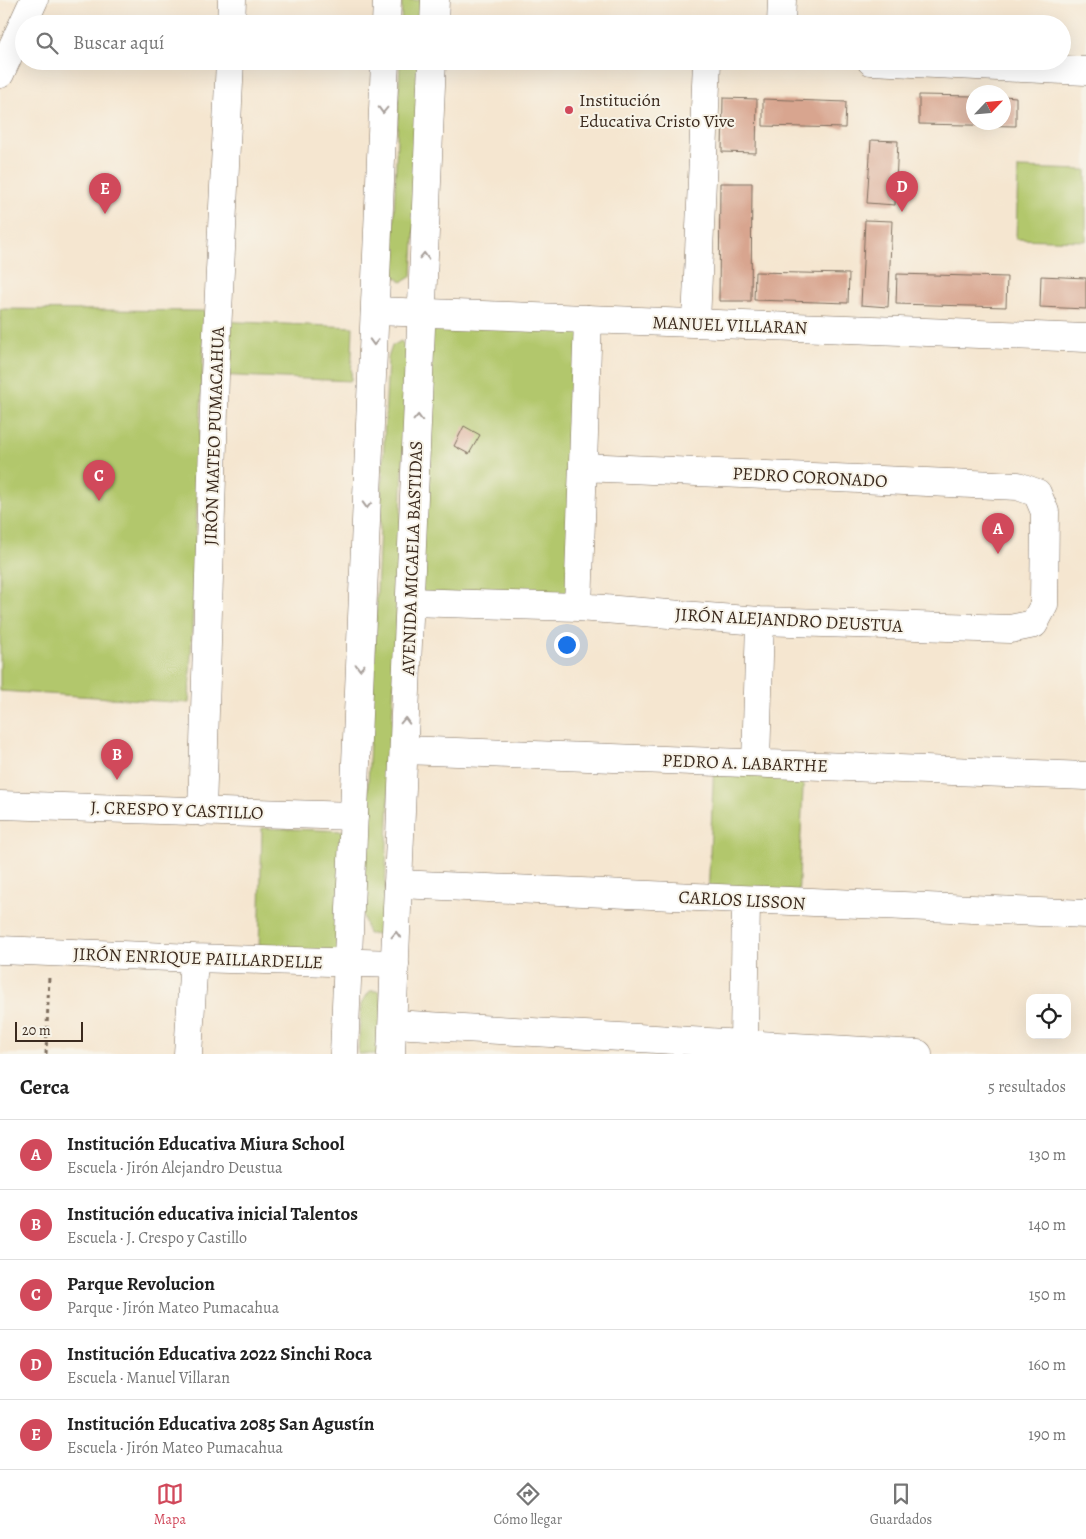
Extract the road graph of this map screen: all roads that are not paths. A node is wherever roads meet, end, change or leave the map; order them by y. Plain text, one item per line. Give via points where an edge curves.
1 (34, 0) edge
2 (232, 0) edge
3 (388, 0) edge
4 (435, 0) edge
5 (782, 0) edge
6 (29, 15) edge
7 (231, 15) edge
8 (387, 15) edge
9 (434, 15) edge
10 (781, 15) edge
11 (15, 53) edge
12 (1071, 69) edge
13 (230, 70) edge
14 (385, 70) edge
15 (432, 70) edge
16 (707, 70) edge
17 (1086, 70) edge
18 (0, 74) edge
19 (375, 312) junction
20 (422, 313) junction
21 (588, 320) junction
22 (696, 324) junction
23 (1086, 338) edge
24 (583, 467) junction
25 (1037, 493) joint
26 (410, 602) junction
27 (578, 607) junction
28 (760, 621) junction
29 (404, 750) junction
30 (756, 764) junction
31 (1086, 776) edge
32 (0, 805) edge
33 (202, 812) junction
34 (354, 816) junction
35 (398, 884) junction
36 (746, 900) junction
37 (1086, 914) edge
38 (0, 950) edge
39 (194, 958) junction
40 (348, 963) junction
41 (395, 964) junction
42 (392, 1024) junction
43 (557, 1044) edge
44 (744, 1044) junction
45 (697, 1048) edge
46 (833, 1052) edge
47 (188, 1054) edge
48 (344, 1054) edge
49 (391, 1054) edge
50 (918, 1054) edge

1 - 6 street
2 - 7 street
3 - 8 street
4 - 9 street
5 - 10 street
11 - 18 street
12 - 17 street
13 - 33 street, JIRÓN MATEO PUMACAHUA via 216,357
14 -> 19 street
20 -> 15 street, AVENIDA MICAELA BASTIDAS
16 - 22 street
19 - 20 street, MANUEL VILLARAN
19 -> 34 street
20 - 21 street, MANUEL VILLARAN
26 -> 20 street, AVENIDA MICAELA BASTIDAS
21 - 22 street, MANUEL VILLARAN
21 - 24 street
22 - 23 street, MANUEL VILLARAN
24 - 25 street, PEDRO CORONADO via 1018,486
24 - 27 street
25 - 28 street, JIRÓN ALEJANDRO DEUSTUA via 1045,512 1044,605 1034,624 1010,629
26 - 27 street, JIRÓN ALEJANDRO DEUSTUA
29 -> 26 street, AVENIDA MICAELA BASTIDAS
27 - 28 street, JIRÓN ALEJANDRO DEUSTUA
28 - 30 street
29 - 30 street, PEDRO A. LABARTHE
29 - 35 street, AVENIDA MICAELA BASTIDAS
30 - 31 street, PEDRO A. LABARTHE
32 - 33 street, J. CRESPO Y CASTILLO
33 - 34 street, J. CRESPO Y CASTILLO
34 - 40 street
35 - 36 street, CARLOS LISSON
41 -> 35 street, AVENIDA MICAELA BASTIDAS
36 - 37 street, CARLOS LISSON
36 - 44 street
38 - 39 street, JIRÓN ENRIQUE PAILLARDELLE
39 - 40 street, JIRÓN ENRIQUE PAILLARDELLE
39 - 47 street
40 - 41 street, JIRÓN ENRIQUE PAILLARDELLE
40 - 48 street
41 - 42 street, AVENIDA MICAELA BASTIDAS
42 - 43 street
42 - 49 street, AVENIDA MICAELA BASTIDAS
43 - 45 street
44 - 45 street
44 - 46 street
46 - 50 street

